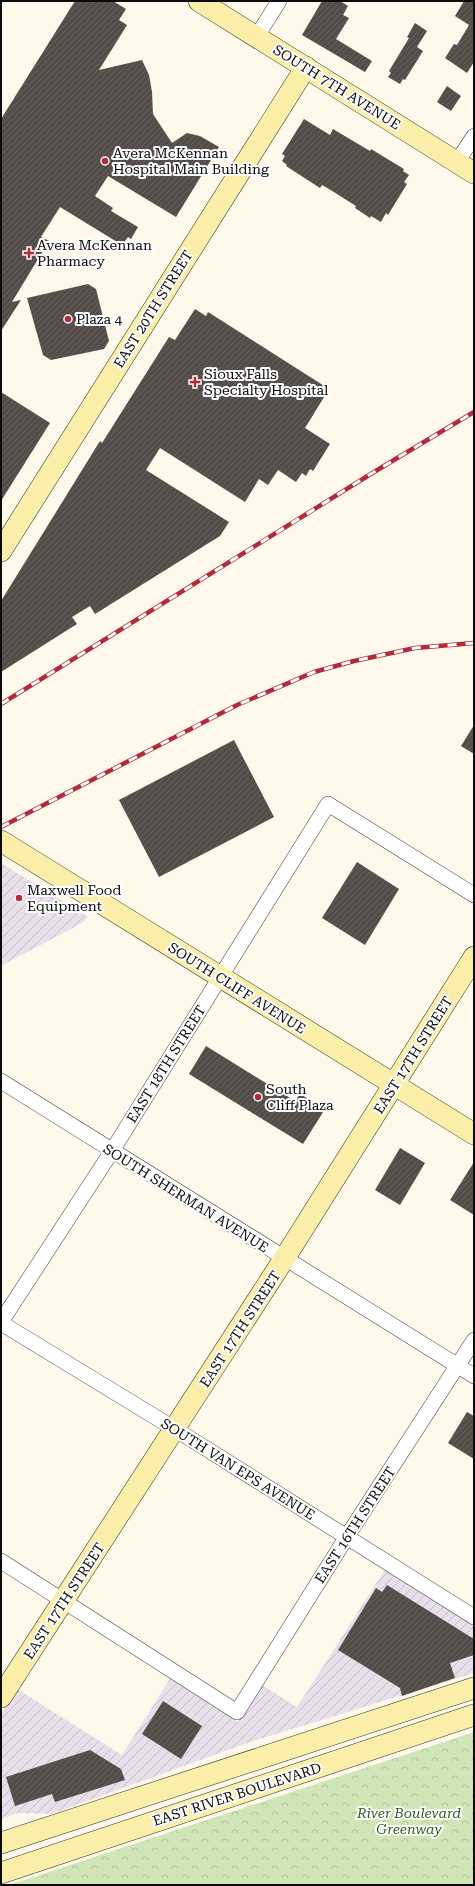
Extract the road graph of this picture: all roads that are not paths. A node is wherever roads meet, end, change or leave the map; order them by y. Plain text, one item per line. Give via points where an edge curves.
1 (200, 1) edge
2 (279, 1) edge
3 (257, 36) junction
4 (306, 67) junction
5 (474, 136) edge
6 (466, 167) edge
7 (1, 551) edge
8 (1, 841) edge
9 (474, 895) edge
10 (474, 957) edge
11 (220, 977) junction
12 (1, 1081) edge
13 (394, 1085) junction
14 (474, 1134) edge
15 (112, 1151) junction
16 (284, 1259) junction
17 (1, 1322) edge
18 (474, 1340) edge
19 (458, 1366) junction
20 (474, 1376) edge
21 (175, 1429) junction
22 (346, 1538) junction
23 (1, 1561) edge
24 (63, 1600) junction
25 (474, 1617) edge
26 (474, 1688) edge
27 (1, 1697) edge
28 (474, 1715) edge
29 (1, 1843) edge
30 (1, 1873) edge

1 - 3 street, SOUTH 7TH AVENUE
2 - 3 street
3 - 4 street, SOUTH 7TH AVENUE
4 - 6 street, SOUTH 7TH AVENUE
4 - 7 street, EAST 20TH STREET
5 - 6 street
8 - 11 street, SOUTH CLIFF AVENUE
9 - 11 street, EAST 18TH STREET via 328,804
10 - 13 street, EAST 17TH STREET
11 - 13 street, SOUTH CLIFF AVENUE
11 - 15 street, EAST 18TH STREET
12 - 15 street, SOUTH SHERMAN AVENUE
13 - 14 street, SOUTH CLIFF AVENUE
13 - 16 street, EAST 17TH STREET
15 - 16 street, SOUTH SHERMAN AVENUE
15 - 17 street, EAST 18TH STREET
16 - 19 street, SOUTH SHERMAN AVENUE
16 - 21 street, EAST 17TH STREET
17 - 21 street, SOUTH VAN EPS AVENUE
18 - 19 street, EAST 16TH STREET
19 - 20 street, SOUTH SHERMAN AVENUE
19 - 22 street, EAST 16TH STREET
21 - 22 street, SOUTH VAN EPS AVENUE
21 - 24 street, EAST 17TH STREET
22 - 24 street, EAST 16TH STREET via 237,1712
22 - 25 street, SOUTH VAN EPS AVENUE
23 - 24 street
24 - 27 street, EAST 17TH STREET
26 - 29 street, EAST RIVER BOULEVARD
28 - 30 street, EAST RIVER BOULEVARD

